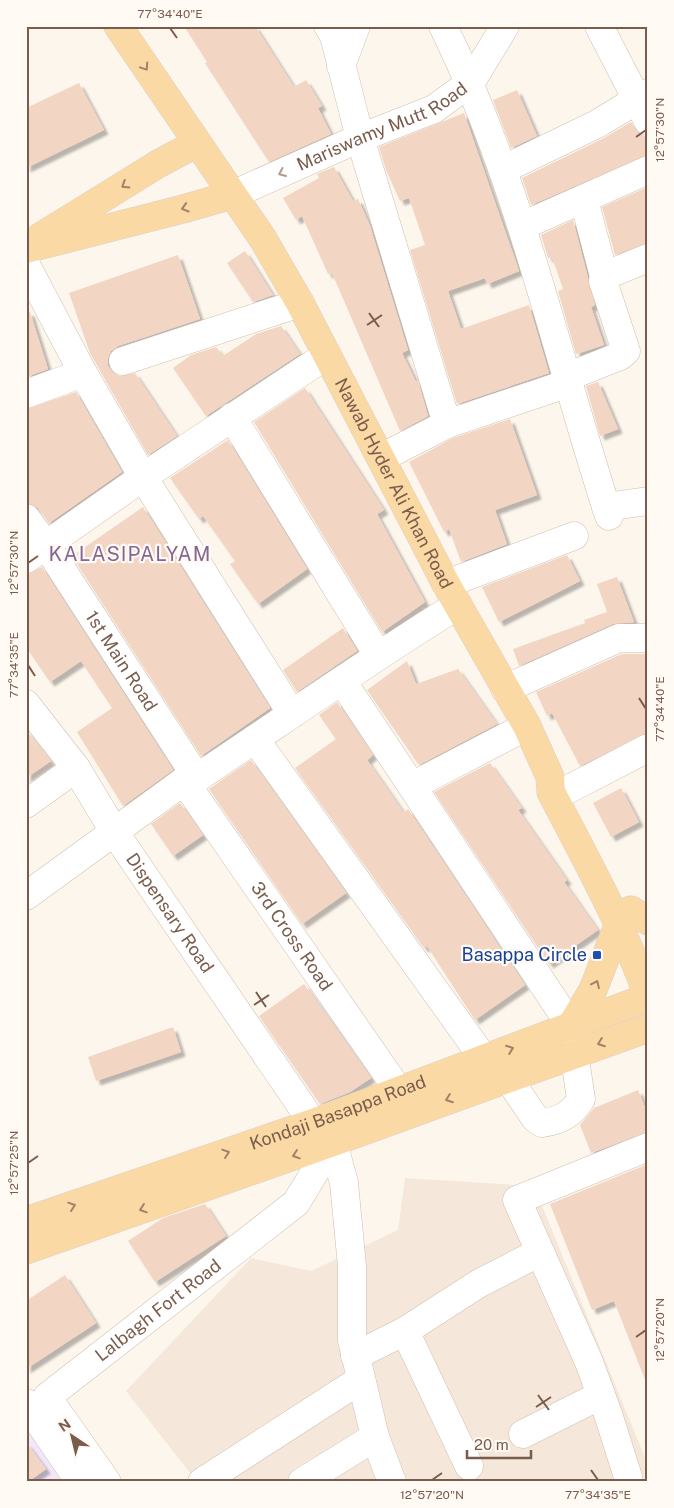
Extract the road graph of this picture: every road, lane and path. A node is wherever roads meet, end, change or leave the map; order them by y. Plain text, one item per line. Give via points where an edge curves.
1 (118, 26) edge
2 (328, 26) edge
3 (356, 26) edge
4 (443, 26) edge
5 (505, 26) edge
6 (599, 26) edge
7 (341, 66) junction
8 (471, 82) junction
9 (644, 105) edge
10 (360, 138) junction
11 (197, 143) junction
12 (504, 169) junction
13 (648, 170) edge
14 (232, 195) junction
15 (584, 200) junction
16 (522, 226) junction
17 (26, 247) edge
18 (648, 258) edge
19 (26, 265) edge
20 (604, 276) junction
21 (300, 303) junction
22 (327, 355) junction
23 (123, 360) dead end
24 (83, 373) junction
25 (568, 380) junction
26 (26, 394) edge
27 (232, 418) junction
28 (447, 424) junction
29 (381, 458) junction
30 (143, 477) junction
31 (648, 501) edge
32 (26, 518) edge
33 (574, 536) dead end
34 (36, 552) edge
35 (452, 595) junction
36 (648, 638) edge
37 (378, 655) junction
38 (342, 681) junction
39 (505, 689) junction
40 (26, 704) edge
41 (292, 714) junction
42 (527, 726) junction
43 (255, 739) junction
44 (648, 748) edge
45 (76, 768) junction
46 (191, 780) junction
47 (558, 784) junction
48 (412, 786) junction
49 (26, 804) edge
50 (115, 833) junction
51 (26, 896) edge
52 (632, 918) edge
53 (648, 942) edge
54 (648, 996) edge
55 (571, 1026) junction
56 (648, 1028) edge
57 (574, 1053) junction
58 (484, 1059) junction
59 (508, 1078) junction
60 (400, 1091) junction
61 (313, 1124) junction
62 (333, 1142) junction
63 (648, 1147) edge
64 (26, 1221) edge
65 (26, 1250) edge
66 (540, 1252) junction
67 (406, 1331) junction
68 (358, 1368) junction
69 (601, 1395) junction
70 (26, 1403) edge
71 (523, 1434) dead end
72 (375, 1437) junction
73 (469, 1466) dead end
74 (632, 1475) edge
75 (80, 1482) edge
76 (107, 1482) edge
77 (202, 1482) edge
78 (302, 1482) edge
79 (392, 1482) edge

1 -> 11 main road, Nawab Hyder Ali Khan Road
2 - 7 street via 334,36
3 - 7 street
4 - 8 street
5 - 8 street, Mariswamy Mutt Road
6 - 9 street
7 - 10 street
8 - 10 street, Mariswamy Mutt Road via 434,109
8 - 12 street
9 - 12 street
10 -> 14 street, Mariswamy Mutt Road
10 - 28 street
11 - 14 main road, Nawab Hyder Ali Khan Road
11 -> 17 main road
12 - 16 street
13 - 15 street
14 -> 17 main road via 183,210
14 - 21 main road, Nawab Hyder Ali Khan Road via 263,239
15 - 16 street
15 - 20 street
16 - 25 street
18 - 20 street
19 - 24 street
20 - 25 street via 626,351
21 - 22 main road, Nawab Hyder Ali Khan Road
21 - 23 street
22 - 27 street
22 - 29 main road, Nawab Hyder Ali Khan Road
24 - 26 street
24 - 30 street
25 - 28 street
25 - 31 street via 608,511
27 - 30 street
27 - 37 street
28 - 29 street
29 - 35 main road, Nawab Hyder Ali Khan Road
30 - 34 street
30 - 41 street
32 - 34 street, 1st Main Road
33 - 35 street
34 - 46 street, 1st Main Road
35 - 37 street
35 - 39 main road, Nawab Hyder Ali Khan Road
36 - 39 street via 619,638
37 - 38 street
38 - 41 street
38 - 48 street
39 - 42 main road, Nawab Hyder Ali Khan Road
40 - 45 street, Dispensary Road
41 - 43 street
42 - 47 main road, Nawab Hyder Ali Khan Road
42 - 48 street
43 - 46 street
43 - 58 street
44 - 47 street
45 - 49 street
45 - 50 street, Dispensary Road
46 - 50 street
46 - 60 street, 3rd Cross Road
47 - 52 main road, Nawab Hyder Ali Khan Road
48 - 55 street
50 - 51 street
50 - 61 street, Dispensary Road
52 - 53 main road, Nawab Hyder Ali Khan Road
52 - 54 main road, Nawab Hyder Ali Khan Road
55 -> 52 main road
54 - 55 main road, Kondaji Basappa Road
58 -> 55 main road, Kondaji Basappa Road
56 -> 57 main road, Kondaji Basappa Road
57 - 59 main road, Kondaji Basappa Road
57 - 59 street via 581,1100 570,1114 552,1122 542,1123 535,1118
58 - 60 main road, Kondaji Basappa Road
59 -> 62 main road, Kondaji Basappa Road
60 - 61 main road, Kondaji Basappa Road
61 - 62 street, Dispensary Road
64 -> 61 main road, Kondaji Basappa Road
62 -> 65 main road, Kondaji Basappa Road
62 - 68 street via 344,1183 352,1266 352,1340
62 - 76 street, Lalbagh Fort Road via 296,1203 47,1398
63 - 66 street via 517,1200
66 - 67 street via 478,1284
66 - 69 street
67 - 68 street
67 - 73 street
68 - 72 street
68 - 77 street
69 - 71 street
69 - 74 street
70 - 75 street
72 - 78 street
72 - 79 street

